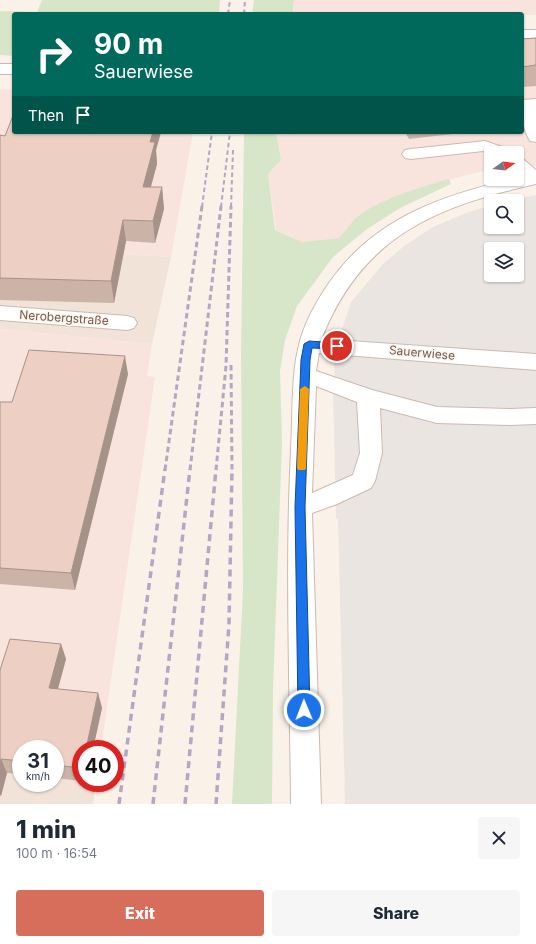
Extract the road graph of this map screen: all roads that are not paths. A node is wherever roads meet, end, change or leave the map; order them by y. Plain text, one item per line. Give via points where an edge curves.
1 (536, 34) edge
2 (524, 35) edge
3 (0, 69) edge
4 (12, 69) edge
5 (536, 104) edge
6 (536, 137) edge
7 (484, 146) edge
8 (411, 154) dead end
9 (524, 169) edge
10 (536, 179) edge
11 (0, 313) edge
12 (127, 322) dead end
13 (309, 344) junction
14 (536, 362) edge
15 (305, 375) junction
16 (368, 397) junction
17 (536, 416) edge
18 (300, 507) junction
19 (306, 804) edge

1 - 2 street
3 - 4 street
5 - 6 street via 525,104
7 - 8 street
9 - 10 street
10 - 13 street via 482,191 439,206 396,228 365,253 344,277 324,309
11 - 12 street, Nerobergstraße
13 - 14 street, Sauerwiese
13 - 15 street
15 - 16 street
15 - 18 street
16 - 17 street via 437,415
16 - 18 street via 371,454 363,481 329,498
18 - 19 street

